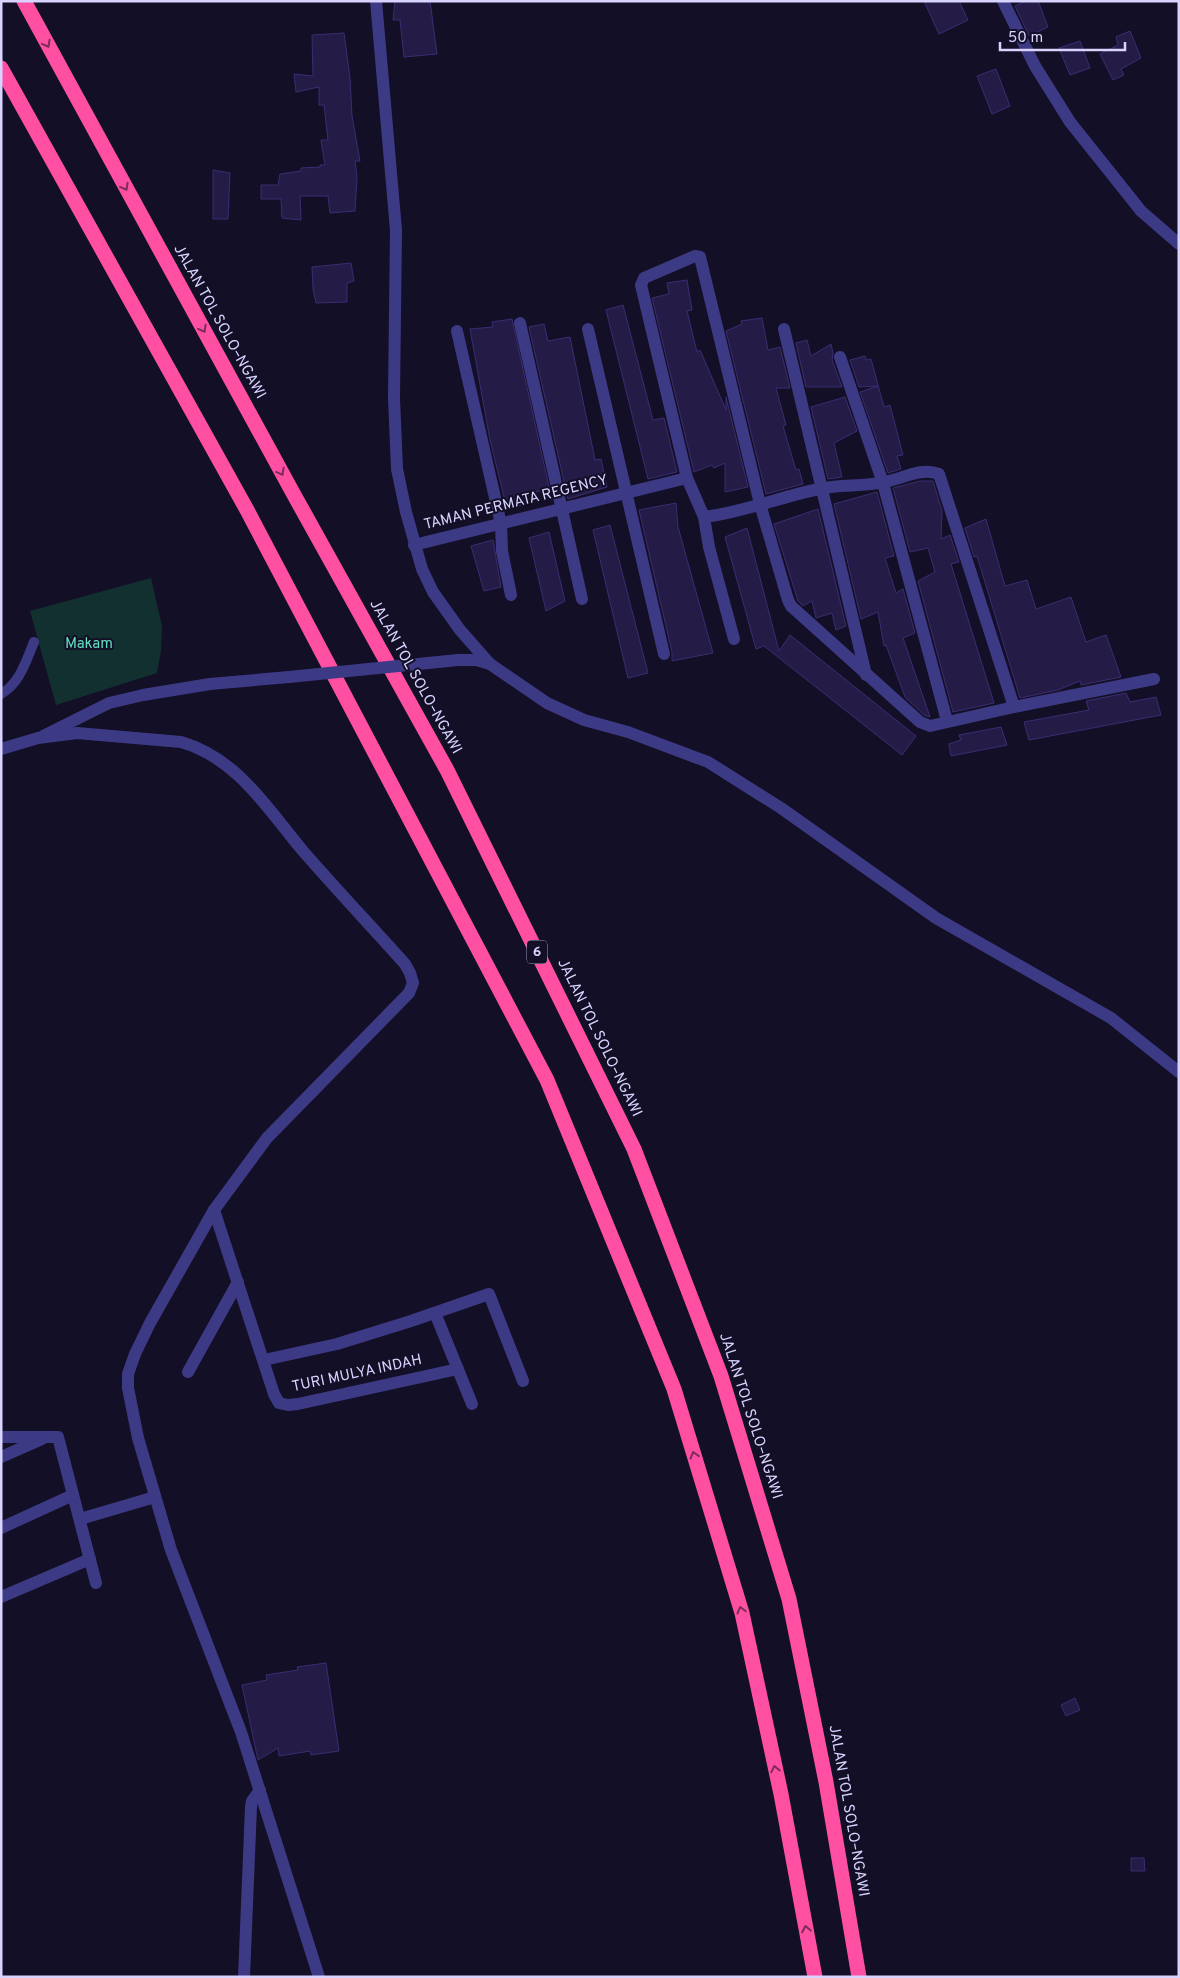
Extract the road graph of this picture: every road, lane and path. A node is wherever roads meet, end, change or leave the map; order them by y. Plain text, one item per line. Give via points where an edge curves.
1 (24, 1) edge
2 (376, 1) edge
3 (1003, 1) edge
4 (1, 68) edge
5 (1179, 244) edge
6 (520, 323) dead end
7 (588, 329) dead end
8 (784, 330) dead end
9 (457, 332) dead end
10 (840, 357) dead end
11 (687, 478) junction
12 (883, 483) junction
13 (820, 488) junction
14 (626, 493) junction
15 (760, 504) junction
16 (562, 508) junction
17 (704, 517) junction
18 (501, 524) junction
19 (414, 545) junction
20 (511, 594) dead end
21 (582, 598) dead end
22 (734, 639) dead end
23 (34, 642) dead end
24 (664, 654) dead end
25 (490, 664) junction
26 (866, 675) junction
27 (1154, 679) dead end
28 (1, 694) edge
29 (1014, 707) junction
30 (948, 721) junction
31 (38, 738) junction
32 (1, 749) edge
33 (1179, 1072) edge
34 (214, 1210) junction
35 (238, 1282) junction
36 (436, 1313) junction
37 (264, 1360) junction
38 (458, 1369) junction
39 (188, 1372) dead end
40 (523, 1381) dead end
41 (472, 1404) dead end
42 (1, 1437) edge
43 (47, 1437) junction
44 (1, 1457) edge
45 (73, 1495) junction
46 (155, 1497) junction
47 (80, 1519) junction
48 (1, 1528) edge
49 (90, 1559) junction
50 (96, 1583) dead end
51 (1, 1597) edge
52 (260, 1790) junction
53 (244, 1977) edge
54 (319, 1977) edge
55 (815, 1977) edge
56 (859, 1977) edge

1 -> 56 highway, JALAN TOL SOLO–NGAWI / 6 via 447,770 634,1149 721,1376 789,1599 826,1782
2 - 19 street via 396,230 394,398 397,469
3 - 5 street via 1035,66 1070,122 1142,210
55 -> 4 highway via 781,1794 742,1613 674,1389 547,1080 247,510
6 - 16 street
7 - 14 street, TAMAN PERMATA REGENCY
8 - 13 street
9 - 18 street
10 - 12 street
11 - 14 street, TAMAN PERMATA REGENCY
11 - 15 street via 641,285 644,278 697,256 701,260
11 - 17 street
12 - 13 street
12 - 29 street via 925,470 939,474
12 - 30 street
13 - 15 street
13 - 26 street
14 - 16 street, TAMAN PERMATA REGENCY
14 - 24 street, TAMAN PERMATA REGENCY
15 - 17 street
15 - 26 street via 791,606
16 - 18 street, TAMAN PERMATA REGENCY
16 - 21 street
17 - 22 street
18 - 19 street, TAMAN PERMATA REGENCY
18 - 20 street via 500,537
19 - 25 street via 433,592
23 - 28 lane via 20,677
25 - 31 street, bridge via 458,660 210,684 117,701
25 - 33 street via 547,703 584,720 628,732 708,762 781,808 936,918 1110,1018
26 - 30 street via 924,724 930,726
27 - 29 street
29 - 30 street
31 - 32 street
31 - 34 street via 77,733 164,740 195,746 214,756 249,784 410,973 413,983 408,993 267,1138
34 - 35 street, TURI MULYA INDAH
34 - 46 street via 150,1323 128,1374 130,1404
35 - 37 street, TURI MULYA INDAH
35 - 39 street
36 - 37 street via 337,1344
36 - 38 street
36 - 40 street via 489,1294
37 - 38 street, TURI MULYA INDAH via 274,1394 279,1403 288,1405
38 - 41 street
42 - 43 street
43 - 44 street
43 - 45 street via 58,1437
45 - 47 street
45 - 48 street
46 - 47 street
46 - 52 street
47 - 49 street
49 - 50 street
49 - 51 street
52 - 53 street via 250,1807
52 - 54 street

